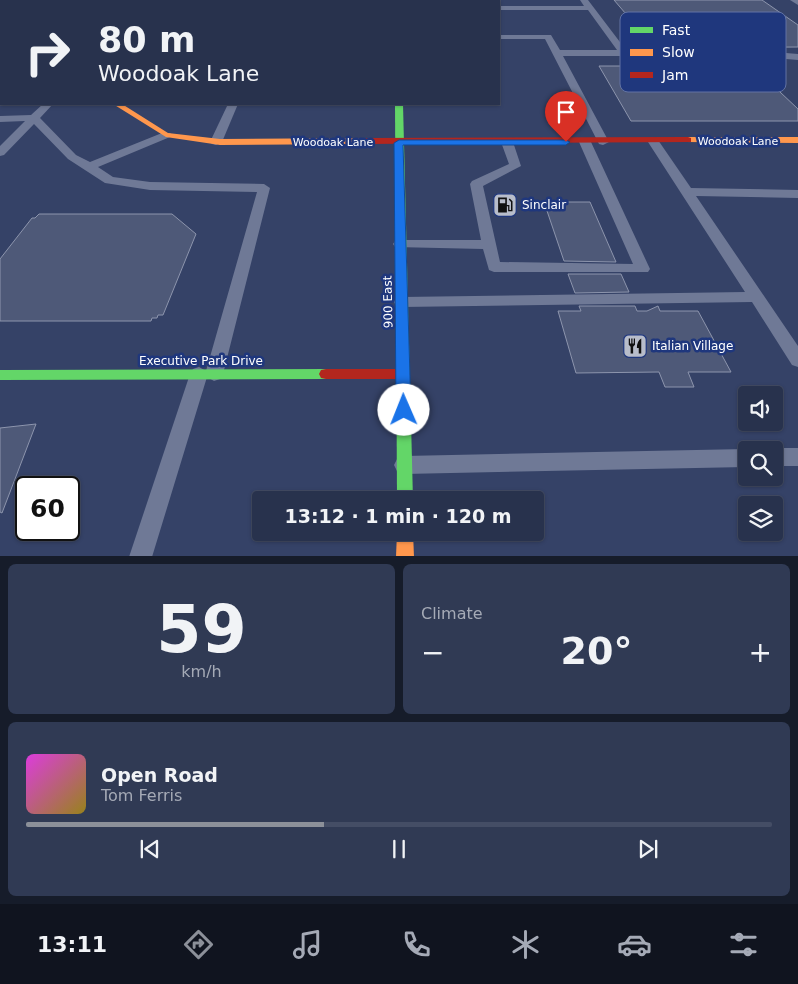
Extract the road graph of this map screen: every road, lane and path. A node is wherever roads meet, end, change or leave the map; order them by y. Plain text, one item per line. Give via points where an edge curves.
1 (545, 0) edge
2 (794, 0) edge
3 (798, 3) edge
4 (587, 4) edge
5 (500, 8) edge
6 (550, 8) junction
7 (500, 37) edge
8 (620, 50) edge
9 (557, 54) junction
10 (620, 54) edge
11 (786, 61) edge
12 (792, 66) dead end
13 (47, 105) edge
14 (119, 105) edge
15 (233, 105) edge
16 (399, 105) edge
17 (34, 118) junction
18 (0, 119) edge
19 (166, 135) junction
20 (798, 140) edge
21 (216, 142) junction
22 (507, 142) junction
23 (585, 142) junction
24 (603, 142) junction
25 (654, 142) junction
26 (399, 143) junction
27 (0, 153) edge
28 (89, 166) junction
29 (687, 192) junction
30 (798, 194) edge
31 (400, 244) junction
32 (489, 245) junction
33 (756, 297) junction
34 (402, 302) junction
35 (798, 360) edge
36 (207, 374) junction
37 (403, 374) junction
38 (0, 375) edge
39 (798, 457) edge
40 (738, 458) edge
41 (783, 458) edge
42 (404, 465) junction
43 (405, 491) edge
44 (405, 541) edge
45 (140, 556) edge
46 (405, 556) edge

1 - 6 lane
2 - 3 lane
4 - 6 lane
4 - 8 lane
5 - 6 lane
7 - 9 lane via 548,37
9 - 10 lane
9 - 24 lane
11 - 12 lane
13 - 17 lane
14 - 19 street, Woodoak Lane
15 - 21 lane
16 - 26 street, 900 East
17 - 18 lane
17 - 27 lane
17 - 28 lane via 72,157
19 - 21 street, Woodoak Lane
19 - 28 lane
20 - 25 street, Woodoak Lane
21 - 26 street, Woodoak Lane
22 - 23 street, Woodoak Lane
22 - 26 street, Woodoak Lane
22 - 32 lane via 515,166 476,184
23 - 24 street, Woodoak Lane
23 - 32 lane via 643,269 494,268
24 - 25 street, Woodoak Lane
25 - 29 lane
26 - 31 street, 900 East
28 - 36 lane via 109,180 150,186 264,188
29 - 30 lane
29 - 33 lane
31 - 32 lane
31 - 34 street, 900 East
33 - 34 lane
33 - 35 lane
34 - 37 street, 900 East
36 - 37 street, Executive Park Drive
36 - 38 street, Executive Park Drive
36 - 45 lane
37 - 42 street, 900 East
39 - 41 lane
40 - 42 lane
42 - 43 street, 900 East
44 - 46 street

